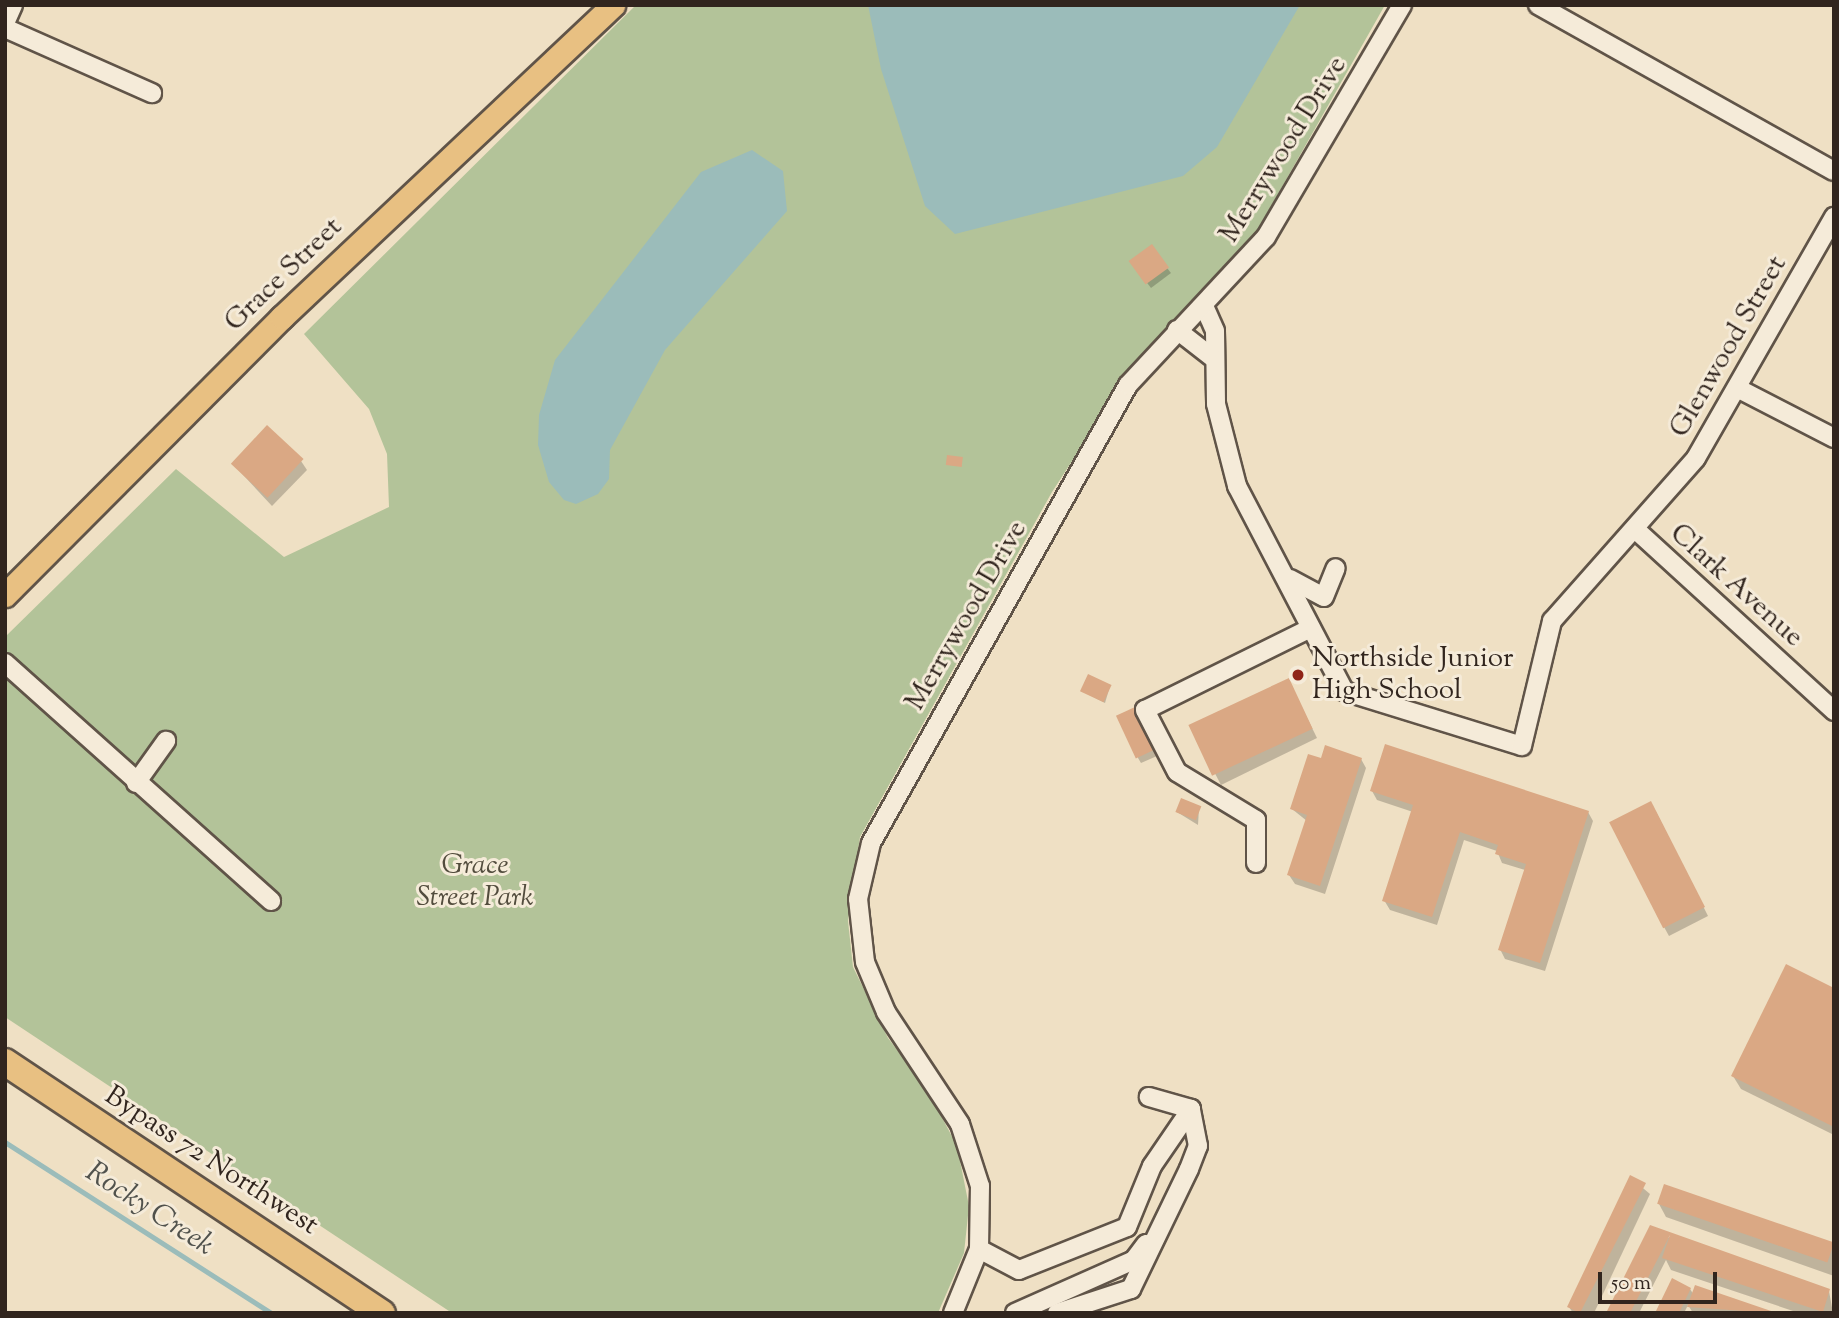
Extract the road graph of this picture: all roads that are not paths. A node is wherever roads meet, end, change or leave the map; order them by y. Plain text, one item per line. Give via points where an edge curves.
1 (13, 5) edge
2 (613, 5) edge
3 (1402, 5) edge
4 (1538, 5) edge
5 (5, 26) edge
6 (152, 93) dead end
7 (1834, 171) edge
8 (1834, 217) edge
9 (1204, 306) junction
10 (1177, 330) junction
11 (1213, 358) junction
12 (1739, 389) junction
13 (1834, 438) edge
14 (1635, 528) junction
15 (1336, 568) dead end
16 (1290, 579) junction
17 (5, 595) edge
18 (1311, 628) junction
19 (5, 663) edge
20 (1834, 711) edge
21 (166, 741) dead end
22 (136, 783) junction
23 (1256, 863) dead end
24 (271, 901) dead end
25 (5, 1062) edge
26 (1149, 1097) dead end
27 (1191, 1109) junction
28 (1164, 1220) junction
29 (979, 1250) junction
30 (382, 1313) edge
31 (953, 1313) edge
32 (1015, 1313) edge
33 (1057, 1313) edge

1 - 5 street
2 - 17 main road, Grace Street via 292,307
3 - 9 street, Merrywood Drive via 1288,204 1235,277
4 - 7 street
5 - 6 street
8 - 12 street, Glenwood Street
9 - 10 street, Merrywood Drive
9 - 11 street via 1215,331
10 - 11 street
10 - 29 street, Merrywood Drive via 1128,385 888,807 862,871 858,914 865,962 886,1012 967,1139 980,1186
11 - 16 street via 1223,443 1237,486
12 - 13 street
12 - 14 street, Glenwood Street via 1696,458
14 - 18 street, Glenwood Street via 1552,621 1522,746 1344,691
14 - 20 street, Clark Avenue
15 - 16 street via 1324,597
16 - 18 street
18 - 23 street via 1145,710 1177,772 1256,820
19 - 22 street
21 - 22 street
22 - 24 street
25 - 30 highway, Bypass 72 Northwest
26 - 27 street
27 - 28 street via 1198,1146
27 - 29 street via 1152,1166 1127,1227 1019,1270
28 - 32 street via 1134,1260
28 - 33 street via 1131,1289
29 - 31 street, Merrywood Drive

